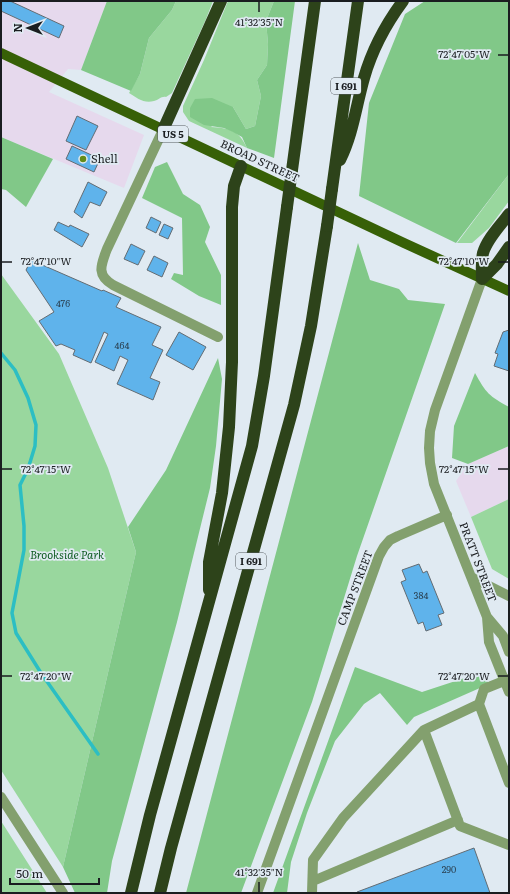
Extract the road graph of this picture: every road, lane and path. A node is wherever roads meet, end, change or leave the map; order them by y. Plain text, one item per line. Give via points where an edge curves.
1 (221, 1) edge
2 (315, 1) edge
3 (358, 1) edge
4 (403, 1) edge
5 (1, 53) edge
6 (163, 130) junction
7 (241, 166) junction
8 (334, 170) junction
9 (509, 214) edge
10 (509, 247) edge
11 (482, 279) junction
12 (509, 291) edge
13 (218, 337) dead end
14 (447, 515) junction
15 (471, 577) junction
16 (509, 596) edge
17 (210, 602) junction
18 (487, 617) junction
19 (509, 652) edge
20 (507, 680) edge
21 (509, 692) edge
22 (478, 704) junction
23 (424, 730) junction
24 (509, 783) edge
25 (1, 797) edge
26 (458, 820) junction
27 (509, 846) edge
28 (313, 881) junction
29 (63, 893) edge
30 (132, 893) edge
31 (160, 893) edge
32 (257, 893) edge
33 (312, 893) edge

1 - 6 highway
2 - 17 highway, I 691, bridge via 255,431
3 - 8 highway, I 691
4 - 8 highway via 373,54 362,84 350,137
5 - 6 main road, BROAD STREET / US 5
6 - 7 main road, BROAD STREET / US 5
6 - 13 street via 107,249 102,273 105,280 113,285
7 - 11 main road, BROAD STREET / US 5
7 - 17 highway via 234,186 232,207 232,362 229,427 222,493 209,562
8 - 31 highway, I 691, bridge via 310,332 294,405
9 - 11 highway via 484,251
10 - 11 highway
11 - 12 main road, BROAD STREET / US 5
11 - 14 street via 435,410 430,431 429,455 434,484
14 - 15 street, PRATT STREET
14 - 32 street, CAMP STREET via 394,538 379,556
15 - 16 street
15 - 18 street, PRATT STREET
17 - 30 highway, I 691 via 150,815
18 - 19 street, PRATT STREET via 503,636
18 - 20 street, PRATT STREET via 490,642
20 - 21 street, PRATT STREET
20 - 22 street via 484,689
22 - 23 street
22 - 24 street
23 - 26 street
23 - 28 street via 343,818 313,860
25 - 29 street
26 - 27 street via 460,826
26 - 28 street
28 - 33 street

